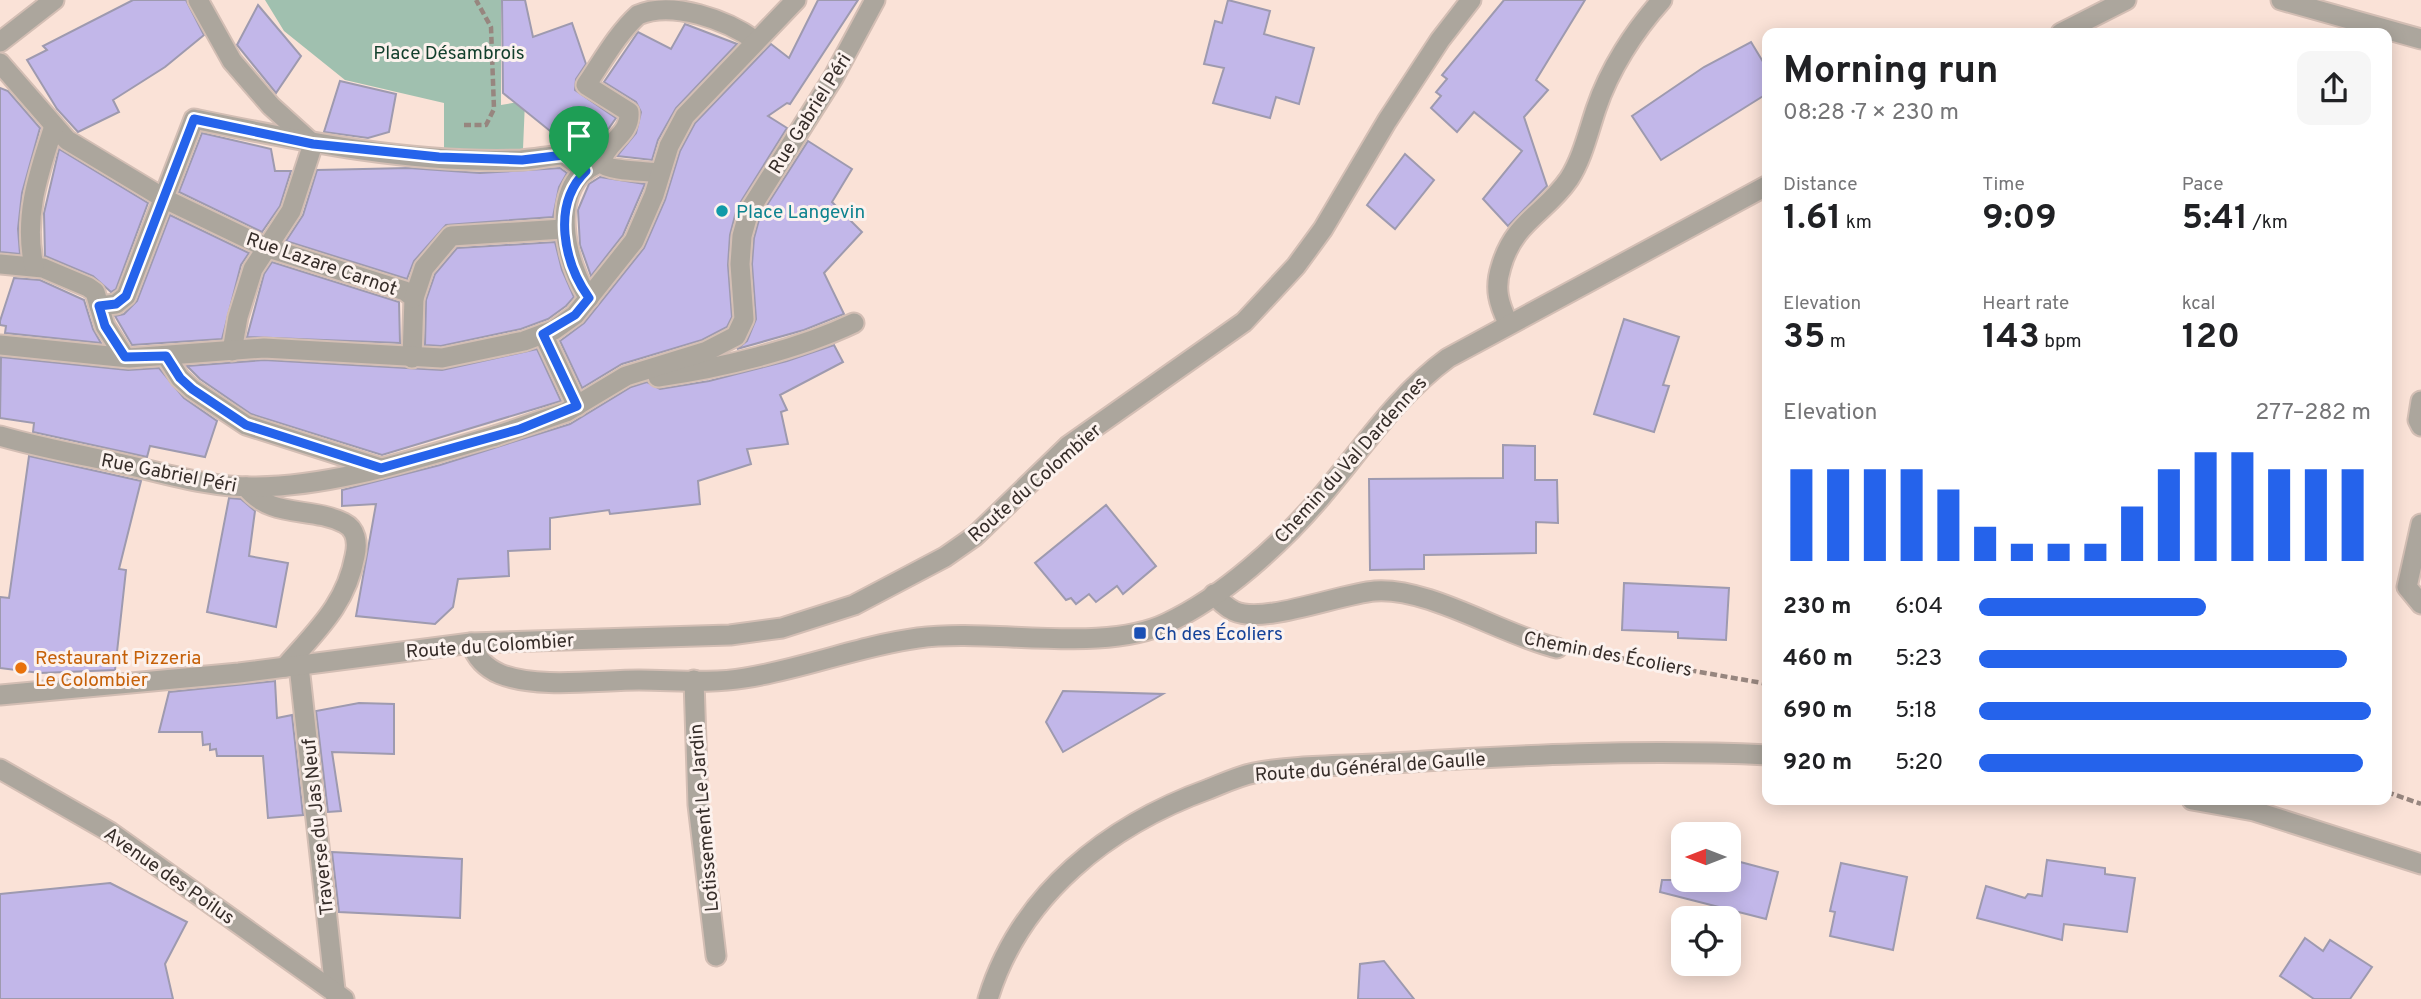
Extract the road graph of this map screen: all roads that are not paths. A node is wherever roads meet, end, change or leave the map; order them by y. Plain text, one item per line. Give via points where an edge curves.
1 (54, 0) edge
2 (198, 0) edge
3 (796, 0) edge
4 (875, 0) edge
5 (1471, 0) edge
6 (1662, 0) edge
7 (2126, 0) edge
8 (2281, 0) edge
9 (2071, 28) edge
10 (2382, 28) edge
11 (2392, 31) edge
12 (2421, 39) edge
13 (756, 41) junction
14 (0, 42) edge
15 (0, 63) edge
16 (54, 126) junction
17 (313, 144) junction
18 (593, 167) junction
19 (660, 173) junction
20 (1762, 188) edge
21 (164, 199) junction
22 (564, 229) junction
23 (265, 247) junction
24 (0, 264) edge
25 (34, 266) junction
26 (414, 298) junction
27 (589, 298) junction
28 (99, 306) junction
29 (854, 323) dead end
30 (1508, 323) junction
31 (543, 334) junction
32 (0, 345) edge
33 (232, 351) junction
34 (166, 356) junction
35 (125, 357) junction
36 (412, 358) junction
37 (626, 376) junction
38 (2421, 401) edge
39 (577, 406) junction
40 (2421, 426) edge
41 (0, 436) edge
42 (381, 468) junction
43 (246, 487) junction
44 (2421, 524) edge
45 (1214, 594) junction
46 (2421, 604) edge
47 (471, 643) junction
48 (1558, 648) road end
49 (292, 666) junction
50 (694, 680) junction
51 (0, 695) edge
52 (1762, 755) edge
53 (0, 769) edge
54 (2220, 805) edge
55 (2421, 864) edge
56 (716, 956) dead end
57 (338, 996) edge
58 (988, 999) edge

1 - 14 street
2 - 17 street via 232,61 271,106
3 - 13 street
4 - 37 street, Rue Gabriel Péri via 833,78 749,211 741,249 745,310 741,328 726,343 707,351
5 - 47 street, Route du Colombier via 1387,121 1323,229 1260,306 1215,345 1068,446 993,521 945,557 854,605 782,628 703,638
6 - 30 street via 1642,22 1608,80 1568,181 1519,228 1508,248 1496,288
7 - 9 street
8 - 10 street
11 - 12 street
13 - 18 street via 699,8 681,3 649,7 630,23 586,85 629,111 626,127
13 - 19 street via 685,116
15 - 16 street, Rue Lazare Carnot
16 - 21 street, Rue Lazare Carnot via 67,140
16 - 25 street via 34,187 30,244
17 - 18 street via 455,158 522,160 564,155
17 - 21 street via 194,119
17 - 23 street via 291,211
18 - 19 street
18 - 22 street via 575,186
19 - 27 street via 634,241
20 - 30 street, Chemin du Val Dardennes
21 - 23 street, Rue Lazare Carnot
21 - 28 street via 126,296 116,304
22 - 26 street via 451,236 424,268
22 - 27 street via 575,273
23 - 26 street, Rue Lazare Carnot
23 - 33 street via 245,291
24 - 25 street
25 - 28 street via 88,287
26 - 36 street, Rue Lazare Carnot
27 - 31 street via 575,315
28 - 35 street via 105,326
29 - 37 street via 701,370 658,377
30 - 45 street, Chemin du Val Dardennes via 1424,376 1318,500 1259,560
31 - 36 street via 467,355
31 - 39 street
32 - 35 street
33 - 34 street
33 - 36 street via 286,348
34 - 35 street
34 - 42 street via 192,389 246,425
37 - 39 street, Rue Gabriel Péri
38 - 40 street
39 - 42 street, Rue Gabriel Péri via 495,436
41 - 43 street, Rue Gabriel Péri via 206,483
42 - 43 street, Rue Gabriel Péri via 311,482
43 - 49 street via 270,506 344,523 354,532 347,590
44 - 46 street via 2407,587
45 - 48 street, Chemin des Écoliers via 1235,612 1265,615 1364,593 1407,594
45 - 50 street, Chemin du Val Dardennes via 1166,624 1140,633 1102,638 977,634 918,638 743,679
47 - 49 street, Route du Colombier
47 - 50 street, Chemin du Val Dardennes via 488,668 524,680
49 - 51 street, Route du Colombier
49 - 57 street, Traverse du Jas Neuf
50 - 56 street, Lotissement Le Jardin via 698,805
52 - 58 street, Route du Général de Gaulle via 1664,750 1254,773 1142,816 1090,853 1020,927 996,970
53 - 57 street, Avenue des Poilus via 110,832
54 - 55 street via 2254,811

